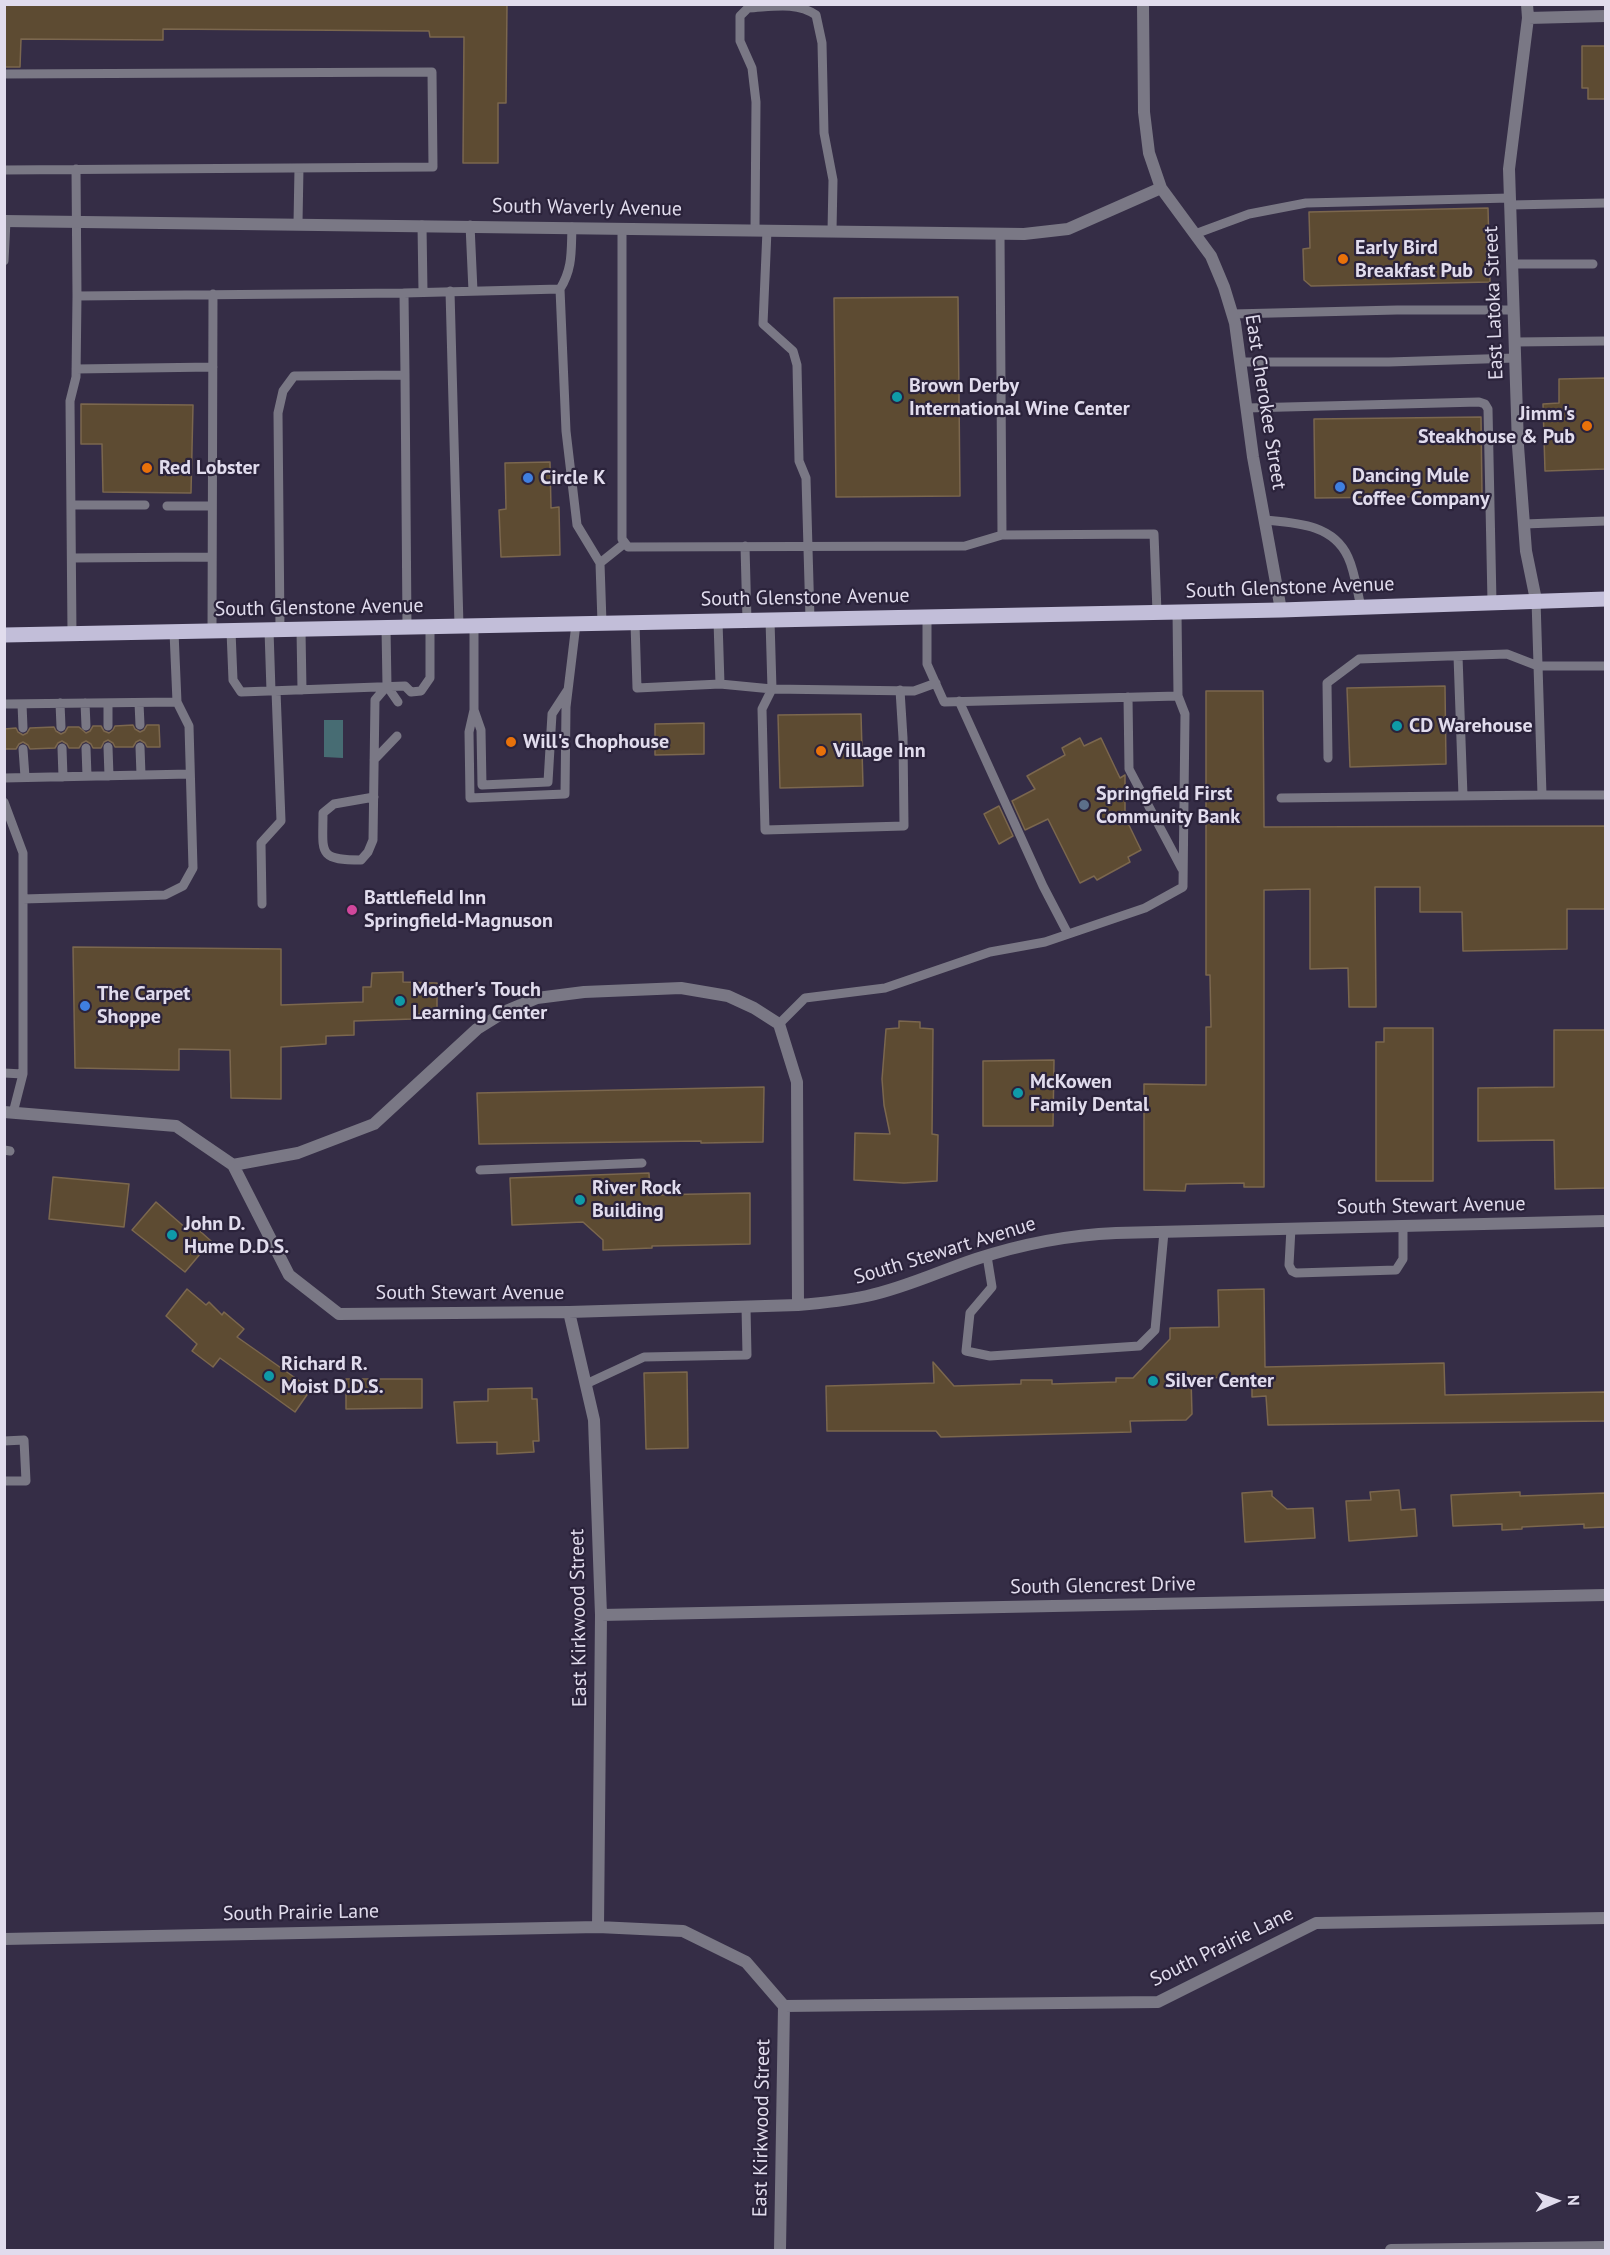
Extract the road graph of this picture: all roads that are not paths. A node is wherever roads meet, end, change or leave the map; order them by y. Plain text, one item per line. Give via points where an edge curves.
1 (1143, 4) edge
2 (1527, 4) edge
3 (1605, 16) edge
4 (1528, 18) junction
5 (4, 74) edge
6 (299, 168) junction
7 (76, 169) junction
8 (4, 170) edge
9 (1161, 188) junction
10 (1510, 201) junction
11 (1605, 203) edge
12 (5, 221) edge
13 (77, 222) junction
14 (298, 223) junction
15 (422, 225) junction
16 (470, 225) junction
17 (572, 227) junction
18 (622, 228) junction
19 (761, 230) junction
20 (832, 231) junction
21 (1000, 234) junction
22 (1195, 234) junction
23 (4, 261) edge
24 (1512, 264) junction
25 (1593, 264) dead end
26 (560, 289) junction
27 (450, 291) junction
28 (473, 291) junction
29 (423, 292) junction
30 (404, 293) junction
31 (213, 294) junction
32 (76, 297) junction
33 (1514, 310) junction
34 (1232, 314) junction
35 (1605, 341) edge
36 (1515, 342) junction
37 (1515, 358) junction
38 (1240, 362) junction
39 (213, 368) junction
40 (76, 369) junction
41 (405, 375) junction
42 (1247, 408) junction
43 (71, 505) junction
44 (145, 506) dead end
45 (167, 506) dead end
46 (212, 506) junction
47 (1264, 520) junction
48 (1605, 521) edge
49 (1524, 524) junction
50 (1002, 535) junction
51 (625, 543) junction
52 (745, 546) junction
53 (809, 546) junction
54 (212, 557) junction
55 (72, 558) junction
56 (600, 563) junction
57 (1605, 599) edge
58 (1536, 600) junction
59 (1492, 602) junction
60 (1361, 607) junction
61 (1281, 610) junction
62 (1157, 612) junction
63 (1177, 612) junction
64 (927, 617) junction
65 (810, 619) junction
66 (770, 620) junction
67 (718, 621) junction
68 (747, 621) junction
69 (602, 623) junction
70 (635, 623) junction
71 (576, 624) junction
72 (466, 626) junction
73 (406, 627) junction
74 (430, 627) junction
75 (386, 628) junction
76 (275, 630) junction
77 (301, 630) junction
78 (212, 631) junction
79 (231, 631) junction
80 (174, 632) junction
81 (72, 634) junction
82 (4, 636) edge
83 (1458, 656) junction
84 (1538, 666) junction
85 (1605, 666) edge
86 (936, 683) junction
87 (720, 684) junction
88 (387, 686) junction
89 (568, 689) junction
90 (772, 689) junction
91 (302, 690) junction
92 (900, 690) junction
93 (274, 691) junction
94 (1178, 696) junction
95 (1128, 697) junction
96 (959, 701) junction
97 (177, 702) junction
98 (398, 702) dead end
99 (60, 703) junction
100 (85, 703) junction
101 (108, 703) junction
102 (139, 703) junction
103 (4, 704) edge
104 (22, 704) junction
105 (474, 710) junction
106 (140, 725) dead end
107 (86, 726) dead end
108 (108, 726) dead end
109 (61, 727) dead end
110 (23, 728) dead end
111 (397, 736) dead end
112 (108, 747) dead end
113 (140, 747) dead end
114 (62, 748) dead end
115 (86, 748) dead end
116 (23, 749) dead end
117 (1328, 758) dead end
118 (374, 760) junction
119 (190, 774) junction
120 (141, 775) junction
121 (87, 776) junction
122 (109, 776) junction
123 (25, 777) junction
124 (63, 777) junction
125 (4, 778) edge
126 (1542, 795) junction
127 (1605, 795) edge
128 (374, 796) junction
129 (1463, 796) junction
130 (1281, 798) dead end
131 (4, 802) edge
132 (1183, 872) junction
133 (23, 899) junction
134 (262, 904) dead end
135 (1068, 934) junction
136 (778, 1024) junction
137 (4, 1073) edge
138 (23, 1074) junction
139 (9, 1112) edge
140 (642, 1163) dead end
141 (233, 1165) junction
142 (480, 1170) dead end
143 (1605, 1221) edge
144 (1403, 1226) junction
145 (1290, 1228) junction
146 (1164, 1232) junction
147 (987, 1256) junction
148 (798, 1305) junction
149 (746, 1307) junction
150 (569, 1312) junction
151 (586, 1384) junction
152 (4, 1441) edge
153 (4, 1481) edge
154 (1605, 1595) edge
155 (601, 1615) junction
156 (1605, 1918) edge
157 (598, 1927) junction
158 (4, 1939) edge
159 (784, 2006) junction
160 (1605, 2247) edge
161 (780, 2250) edge
162 (1390, 2250) edge

1 - 9 street, East Cherokee Street via 1144,112 1149,153
2 - 4 street, East Latoka Street
3 - 4 street
4 - 10 street, East Latoka Street via 1509,169
5 - 6 lane via 432,72 433,167
6 - 7 lane
6 - 14 lane
7 - 8 lane
7 - 13 lane
9 - 21 street, South Waverly Avenue via 1068,229
9 - 22 street, East Cherokee Street
10 - 11 lane
10 - 22 lane via 1306,203 1249,214
10 - 24 street, East Latoka Street
12 - 13 street, South Waverly Avenue
12 - 23 lane
13 - 14 street, South Waverly Avenue
13 - 32 lane
14 - 15 street, South Waverly Avenue
15 - 16 street, South Waverly Avenue
15 - 29 lane
16 - 17 street, South Waverly Avenue
16 - 28 lane
17 - 18 street, South Waverly Avenue
17 - 26 lane via 568,276
18 - 19 street, South Waverly Avenue
18 - 51 lane
19 - 20 street, South Waverly Avenue
19 - 20 lane via 756,102 752,68 740,41 740,16 748,8 794,6 807,8 816,15 822,43
19 - 53 lane via 764,324 793,351 797,365 799,461 806,478
20 - 21 street, South Waverly Avenue
21 - 50 lane
22 - 34 street, East Cherokee Street via 1211,256
24 - 25 lane
24 - 33 street, East Latoka Street
26 - 28 lane
26 - 56 lane via 566,431 577,525
27 - 28 lane
27 - 29 lane
27 - 72 lane
29 - 30 lane
30 - 31 lane
30 - 41 lane
31 - 32 lane
31 - 39 lane
32 - 40 lane
33 - 34 lane
33 - 36 street, East Latoka Street
34 - 38 street, East Cherokee Street
35 - 36 lane
36 - 37 street, East Latoka Street
37 - 38 lane
37 - 49 street, East Latoka Street
38 - 42 street, East Cherokee Street
39 - 40 lane
39 - 46 lane
40 - 43 lane via 70,401
41 - 73 lane
41 - 76 lane via 294,376 283,390 278,414
42 - 47 street, East Cherokee Street
42 - 59 lane via 1485,404
43 - 44 lane
43 - 55 lane
45 - 46 lane
46 - 54 lane
47 - 60 lane via 1304,524 1340,543 1349,559
47 - 61 street, East Cherokee Street
48 - 49 lane
49 - 58 street, East Latoka Street
50 - 53 lane via 965,546
50 - 62 lane via 1154,534
51 - 52 lane via 628,547
51 - 56 lane
52 - 53 lane
52 - 68 lane
53 - 65 lane
54 - 55 lane
54 - 78 lane
55 - 81 lane
56 - 69 lane
57 - 58 main road, South Glenstone Avenue
58 - 59 main road, South Glenstone Avenue
58 - 84 lane
59 - 60 main road, South Glenstone Avenue
60 - 61 main road, South Glenstone Avenue
61 - 63 main road, South Glenstone Avenue
62 - 63 main road, South Glenstone Avenue
62 - 64 main road, South Glenstone Avenue
63 - 94 lane
64 - 65 main road, South Glenstone Avenue
64 - 86 lane via 927,664
65 - 66 main road, South Glenstone Avenue
66 - 68 main road, South Glenstone Avenue
66 - 90 lane
67 - 68 main road, South Glenstone Avenue
67 - 70 main road, South Glenstone Avenue
67 - 87 lane
69 - 70 main road, South Glenstone Avenue
69 - 71 main road, South Glenstone Avenue
70 - 87 lane via 637,688
71 - 72 main road, South Glenstone Avenue
71 - 89 lane
72 - 74 main road, South Glenstone Avenue
72 - 105 lane
73 - 74 main road, South Glenstone Avenue
73 - 75 main road, South Glenstone Avenue
74 - 88 lane via 430,678 426,686 411,692 405,686
75 - 77 main road, South Glenstone Avenue
75 - 88 lane
76 - 77 main road, South Glenstone Avenue
76 - 79 main road, South Glenstone Avenue
76 - 93 lane
77 - 91 lane
78 - 79 main road, South Glenstone Avenue
78 - 80 main road, South Glenstone Avenue
79 - 93 lane via 236,687 241,692
80 - 81 main road, South Glenstone Avenue
80 - 97 lane
81 - 82 main road, South Glenstone Avenue
83 - 84 lane via 1507,654
83 - 117 lane via 1359,659 1327,683
83 - 129 lane
84 - 85 lane
84 - 126 lane
86 - 92 lane via 914,691
86 - 96 lane via 944,702
87 - 90 lane
88 - 91 lane
88 - 98 lane
88 - 118 lane via 375,700
89 - 105 lane via 552,714 548,782 482,785 481,730
89 - 105 lane via 565,794 470,798 469,732
90 - 92 lane
90 - 92 lane via 762,709 765,830 904,826
91 - 93 lane
93 - 134 lane via 281,821 261,843
94 - 95 lane
94 - 132 lane via 1185,714
95 - 96 lane
95 - 132 lane via 1129,769
96 - 135 lane
97 - 102 lane
97 - 119 lane via 189,726
99 - 100 lane
99 - 104 lane
99 - 109 lane
100 - 101 lane
100 - 107 lane
101 - 102 lane
101 - 108 lane
102 - 106 lane
103 - 104 lane
104 - 110 lane
111 - 118 lane
112 - 122 lane
113 - 120 lane
114 - 124 lane
115 - 121 lane
116 - 123 lane
118 - 128 lane
119 - 120 lane
119 - 133 lane via 193,868 183,886 165,895
120 - 122 lane
121 - 122 lane
121 - 124 lane
123 - 124 lane
123 - 125 lane
126 - 127 lane
126 - 129 lane
128 - 128 lane via 374,840 362,860 338,860 329,855 323,847 323,813 334,804
129 - 130 lane
131 - 133 lane via 23,853
132 - 135 lane via 1183,887 1145,908
133 - 138 lane
135 - 136 lane via 990,952 885,988 805,998
136 - 141 street via 728,996 681,988 537,998 477,1029 374,1124 298,1153
136 - 148 street via 797,1082
137 - 138 lane
138 - 139 lane
139 - 141 street via 176,1126
140 - 142 lane
141 - 150 street, South Stewart Avenue via 289,1275 339,1314
143 - 144 street, South Stewart Avenue
144 - 145 street, South Stewart Avenue
144 - 145 lane via 1403,1259 1396,1270 1296,1273 1289,1265
145 - 146 street, South Stewart Avenue
146 - 147 street, South Stewart Avenue via 1076,1236 1034,1242
146 - 147 lane via 1155,1330 1138,1346 990,1356 966,1351 970,1313 992,1287
147 - 148 street, South Stewart Avenue via 869,1296
148 - 149 street, South Stewart Avenue
149 - 150 street, South Stewart Avenue
149 - 151 lane via 747,1355 644,1357
150 - 151 street, East Kirkwood Street
151 - 155 street, East Kirkwood Street via 594,1420
152 - 153 lane via 24,1440 26,1481
154 - 155 street, South Glencrest Drive
155 - 157 street, East Kirkwood Street
156 - 159 street, South Prairie Lane via 1316,1923 1158,2002
157 - 158 street, South Prairie Lane
157 - 159 street, South Prairie Lane via 683,1931 746,1962
159 - 161 street, East Kirkwood Street
160 - 162 street

